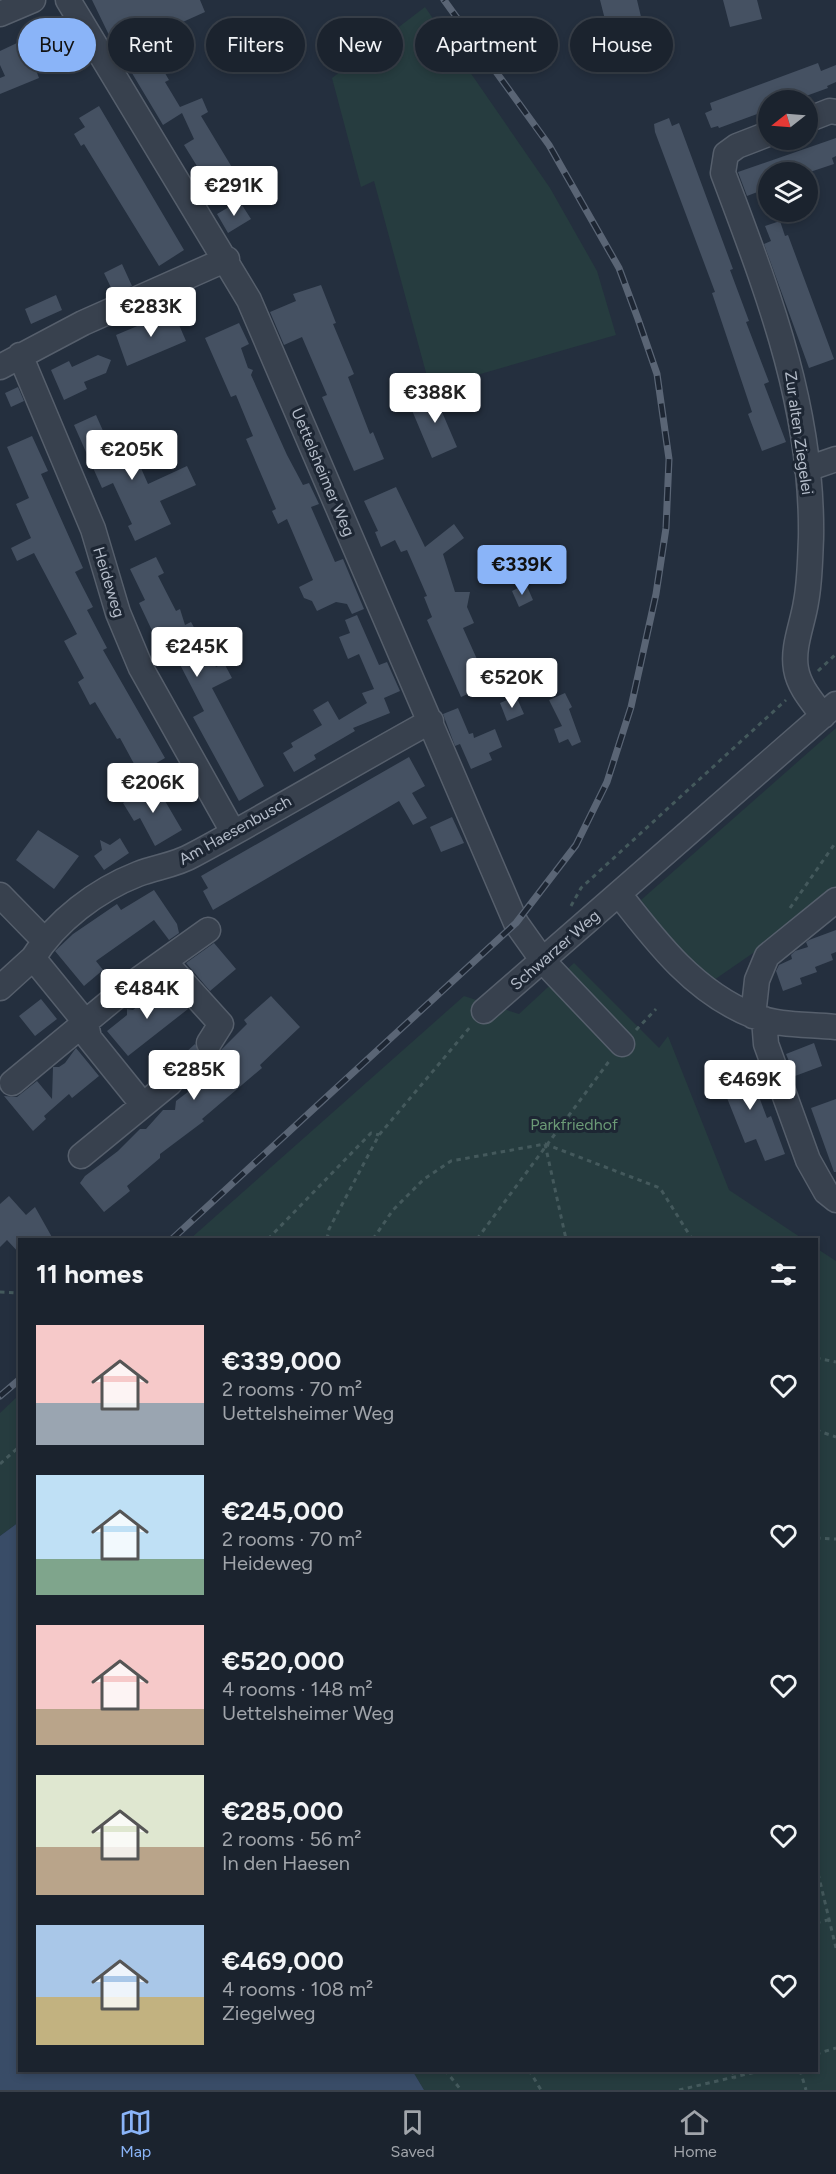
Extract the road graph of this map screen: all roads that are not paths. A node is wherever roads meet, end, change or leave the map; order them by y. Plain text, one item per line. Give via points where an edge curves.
1 (33, 0) edge
2 (68, 0) edge
3 (0, 14) edge
4 (836, 112) edge
5 (818, 116) edge
6 (758, 138) edge
7 (226, 259) junction
8 (10, 361) edge
9 (836, 459) edge
10 (807, 469) junction
11 (829, 710) edge
12 (431, 721) junction
13 (233, 832) junction
14 (619, 894) junction
15 (0, 895) edge
16 (836, 900) edge
17 (208, 930) dead end
18 (38, 949) junction
19 (543, 961) junction
20 (165, 962) junction
21 (0, 988) edge
22 (484, 1011) road end
23 (759, 1018) junction
24 (86, 1023) junction
25 (836, 1027) edge
26 (209, 1043) dead end
27 (622, 1044) road end
28 (12, 1083) dead end
29 (170, 1083) dead end
30 (143, 1104) junction
31 (81, 1155) dead end
32 (836, 1200) edge

1 - 3 street
2 - 7 street, Uettelsheimer Weg
4 - 5 street
6 - 10 street, Zur alten Ziegelei via 726,154 723,173 788,356
7 - 8 street via 83,323
7 - 12 street, Uettelsheimer Weg via 249,300
8 - 13 street, Heideweg via 93,529 118,614 141,668
9 - 10 street
10 - 11 street, Zur alten Ziegelei via 807,599 796,668 801,686
11 - 14 street, Schwarzer Weg
12 - 13 street, Am Haesenbusch
12 - 19 street, Uettelsheimer Weg via 516,923
13 - 18 street, Am Haesenbusch via 191,856 111,887 86,903
14 - 19 street, Schwarzer Weg
14 - 23 street via 665,954 708,991
15 - 18 street
16 - 23 street via 767,956 758,980
17 - 20 street
18 - 21 street, Am Haesenbusch
18 - 24 street
19 - 22 street, Schwarzer Weg
19 - 27 street, Uettelsheimer Weg
20 - 24 street
20 - 26 street via 221,1024
23 - 25 street
23 - 32 street via 808,1160 826,1192
24 - 28 street
24 - 30 street via 89,1038
29 - 30 street
30 - 31 street

